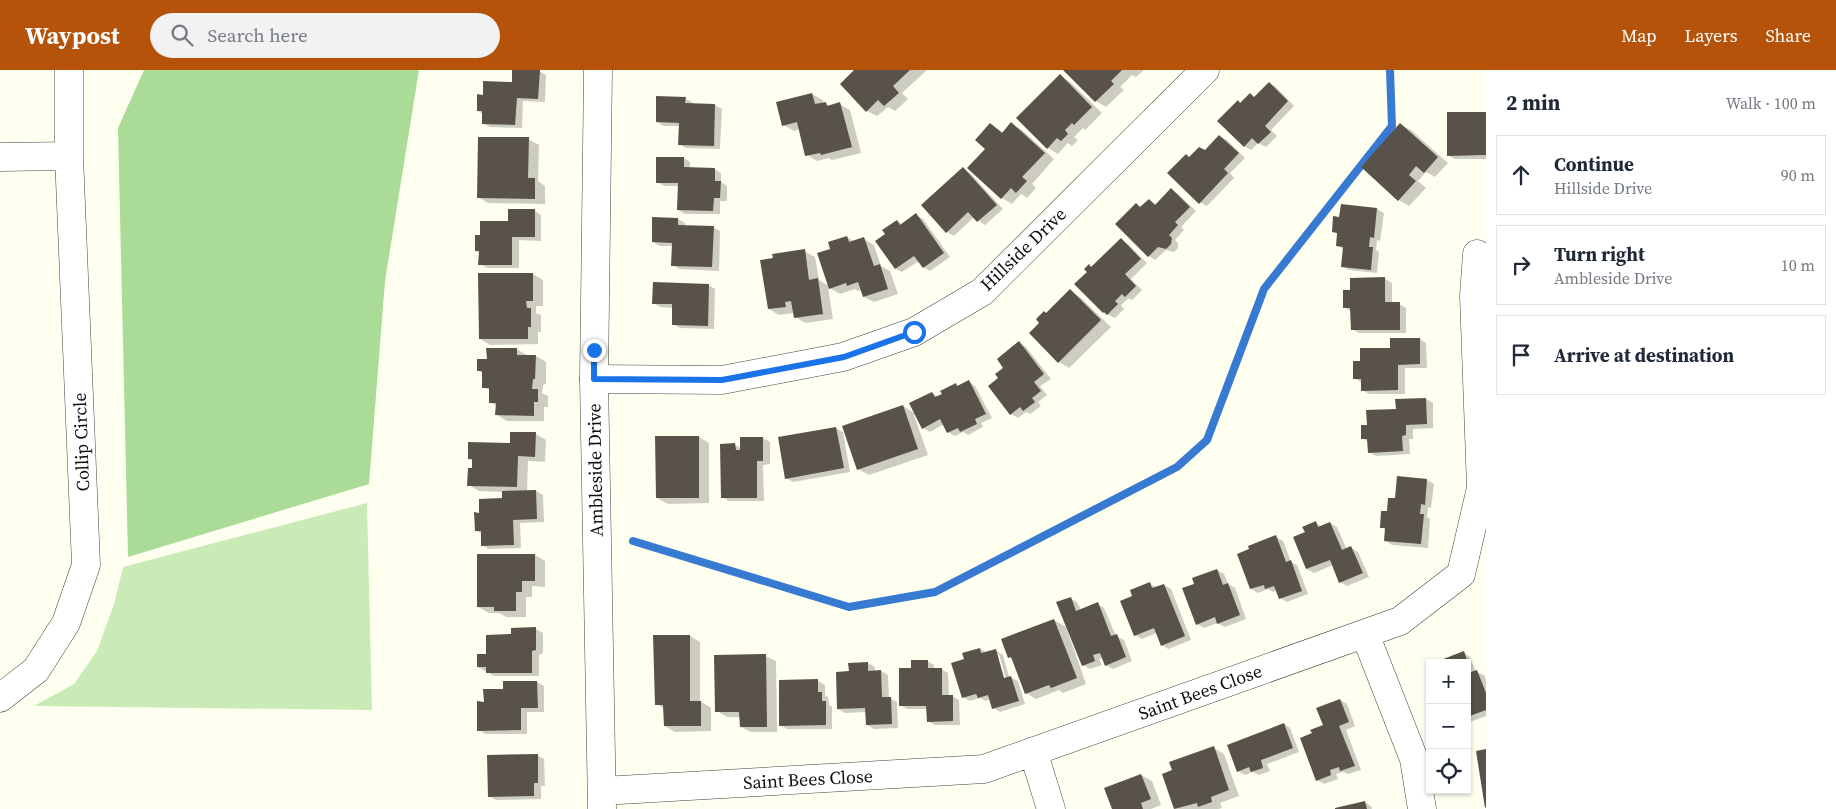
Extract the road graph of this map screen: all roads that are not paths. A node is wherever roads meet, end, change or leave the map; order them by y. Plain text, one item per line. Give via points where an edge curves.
1 (69, 70) edge
2 (598, 70) edge
3 (1204, 70) edge
4 (69, 156) junction
5 (0, 157) edge
6 (1477, 254) dead end
7 (594, 379) junction
8 (1366, 634) junction
9 (0, 698) edge
10 (1033, 751) junction
11 (602, 800) edge
12 (1051, 809) edge
13 (1422, 809) edge

1 - 4 street, Collip Circle
2 - 7 street, Ambleside Drive
3 - 7 street, Hillside Drive via 982,292 914,332 844,357 722,380
4 - 5 street
4 - 9 street, Collip Circle via 86,564 66,623 36,670
6 - 8 street, Saint Bees Close via 1474,296 1481,488 1461,574 1400,621
7 - 11 street, Ambleside Drive
8 - 10 street, Saint Bees Close
8 - 13 street via 1414,759
10 - 11 street, Saint Bees Close via 984,769
10 - 12 street

